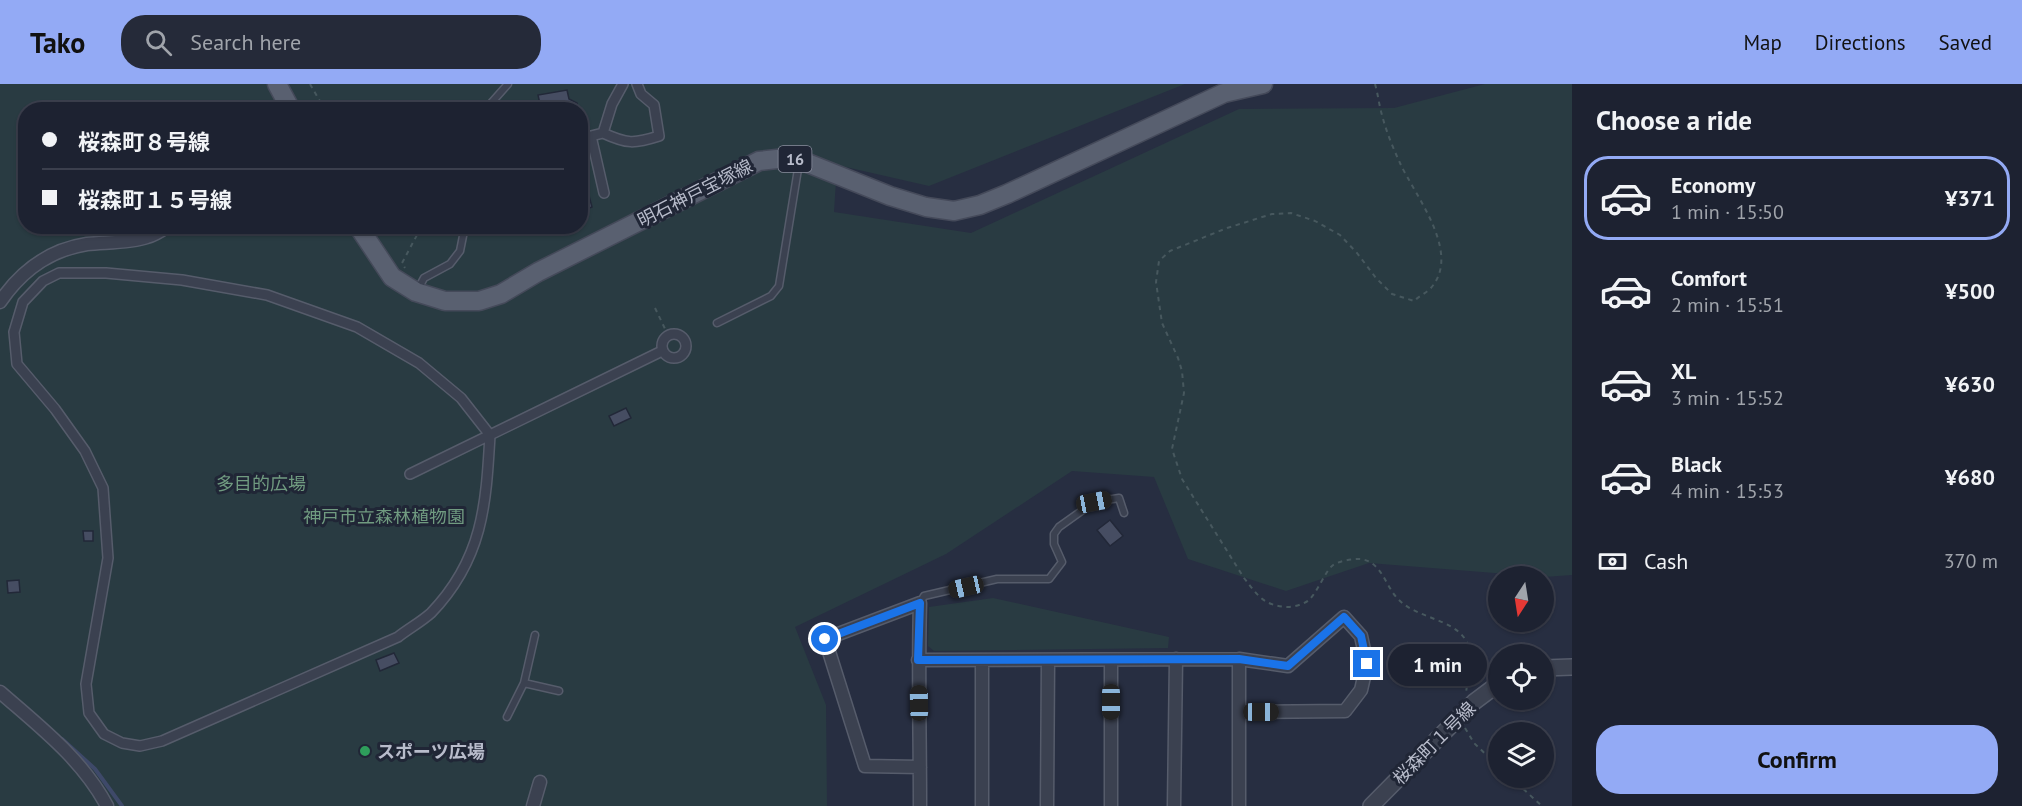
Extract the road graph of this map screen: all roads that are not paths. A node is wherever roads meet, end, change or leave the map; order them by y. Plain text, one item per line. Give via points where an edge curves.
1 (277, 84) edge
2 (508, 84) edge
3 (623, 84) edge
4 (637, 84) edge
5 (1263, 84) edge
6 (287, 102) edge
7 (492, 102) edge
8 (603, 133) junction
9 (800, 160) junction
10 (604, 193) dead end
11 (153, 234) edge
12 (363, 234) edge
13 (463, 234) edge
14 (416, 292) junction
15 (0, 302) edge
16 (717, 323) dead end
17 (662, 351) junction
18 (490, 435) junction
19 (410, 474) dead end
20 (1124, 513) dead end
21 (920, 603) junction
22 (535, 635) dead end
23 (1176, 659) junction
24 (1239, 659) junction
25 (918, 660) junction
26 (982, 660) junction
27 (1048, 660) junction
28 (1111, 660) junction
29 (1572, 667) edge
30 (1554, 668) edge
31 (524, 683) junction
32 (559, 691) dead end
33 (0, 692) edge
34 (1488, 692) edge
35 (1240, 712) junction
36 (507, 717) dead end
37 (920, 767) junction
38 (540, 782) dead end
39 (107, 806) edge
40 (533, 806) edge
41 (920, 806) edge
42 (982, 806) edge
43 (1047, 806) edge
44 (1110, 806) edge
45 (1174, 806) edge
46 (1239, 806) edge
47 (1371, 806) edge

1 - 6 main road
2 - 7 lane
3 - 8 street
4 - 8 street via 641,94 654,105 659,136 623,142
5 - 9 main road, 明石神戸宝塚線 / 16 via 1224,93 1007,194 954,211 890,196
8 - 10 street via 591,136
9 - 14 main road, 明石神戸宝塚線 / 16 via 759,161 501,294 479,301 445,301
9 - 16 lane via 779,286 771,296
11 - 15 street via 52,254 29,268
12 - 14 main road, 明石神戸宝塚線 / 16 via 392,276
13 - 14 lane via 455,258 424,278
17 - 17 street via 662,342 668,336 675,334 686,343 681,357 667,357
17 - 18 street
18 - 18 street via 479,533 461,574 430,613 398,637 162,741 140,746 104,734 89,713 86,684 108,558 103,488 85,452 17,364 14,332 22,302 43,281 59,273 106,273 182,280 267,295 357,327 419,363 461,398
18 - 19 street
20 - 21 lane via 1119,498 1094,502 1059,527 1054,544 1062,562 1049,579 997,579 924,596
21 - 25 street
21 - 37 street via 825,639 865,766
22 - 31 lane
23 - 24 street
23 - 28 street
23 - 45 street
24 - 35 street
24 - 35 street via 1288,666 1344,617 1361,636 1367,664 1361,690 1345,711
25 - 26 street
25 - 37 street
26 - 27 street
26 - 42 street
27 - 28 street
27 - 43 street
28 - 44 street
29 - 30 street
31 - 32 lane
31 - 36 lane
33 - 39 street via 64,747 97,786
34 - 47 street, 桜森町１号線
35 - 46 street
37 - 41 street
38 - 40 street

